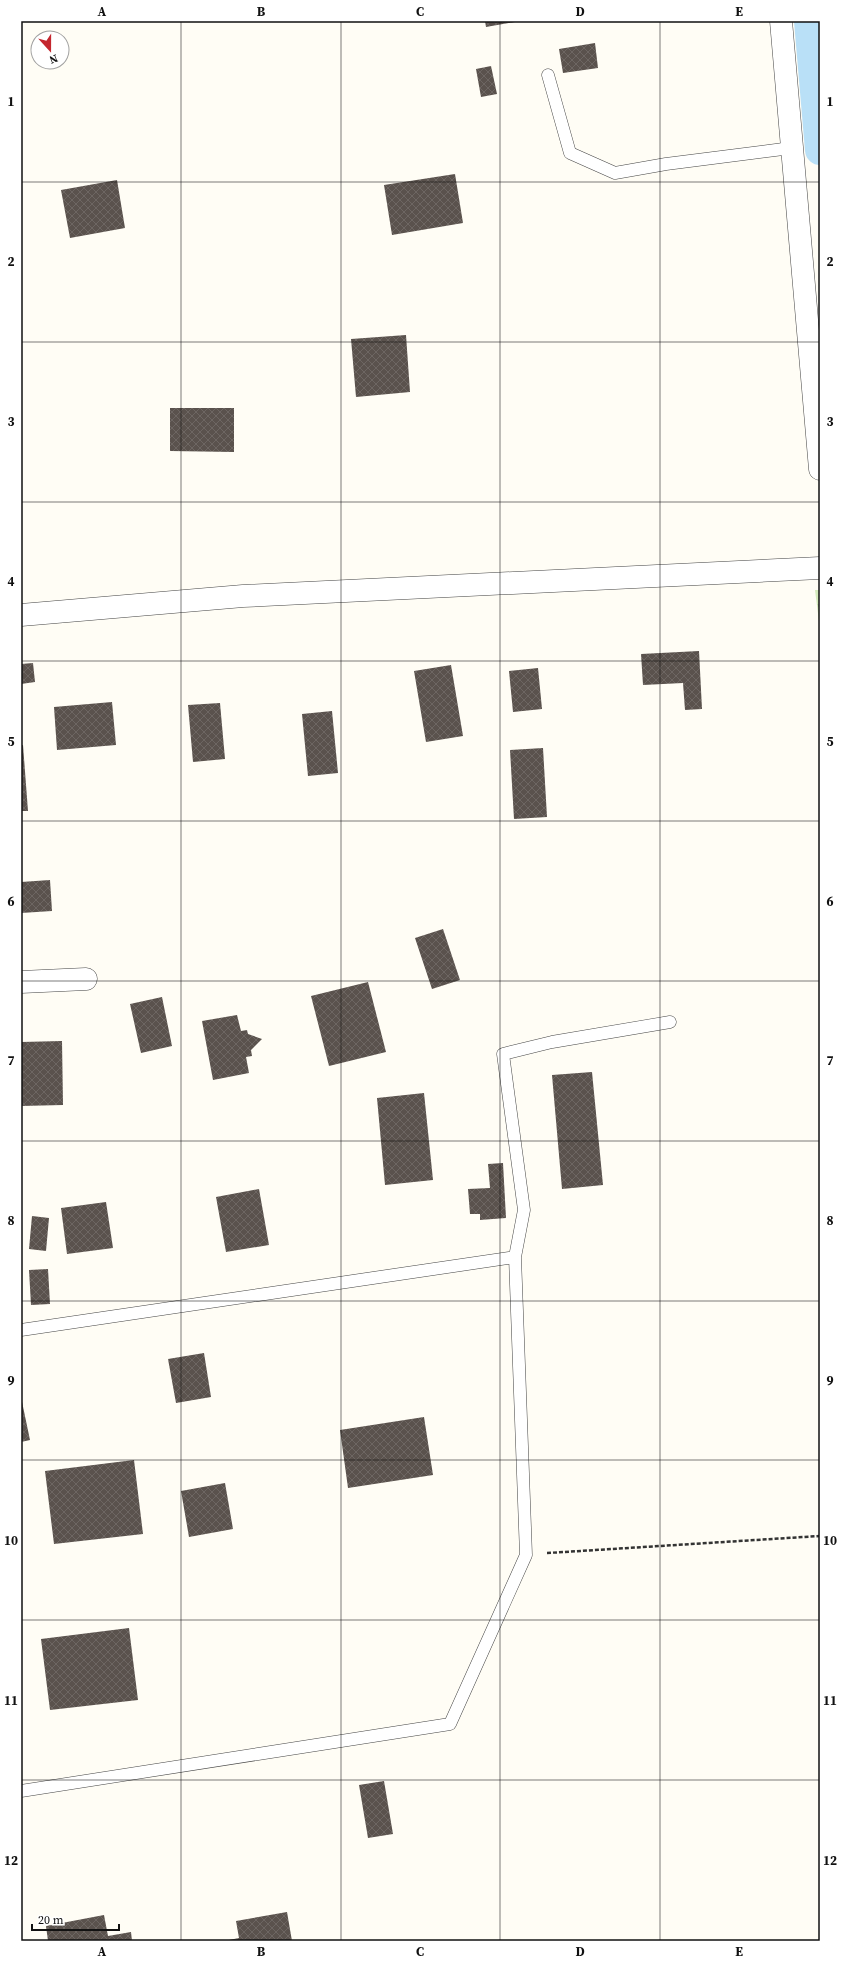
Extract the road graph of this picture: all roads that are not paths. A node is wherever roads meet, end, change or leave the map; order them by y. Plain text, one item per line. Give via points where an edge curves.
1 (781, 21) edge
2 (548, 75) dead end
3 (791, 148) junction
4 (820, 469) edge
5 (820, 568) edge
6 (21, 615) edge
7 (86, 979) dead end
8 (21, 982) edge
9 (670, 1022) dead end
10 (515, 1257) junction
11 (21, 1330) edge
12 (21, 1791) edge

1 - 3 street
2 - 3 lane via 570,153 615,173
3 - 4 street
5 - 6 street via 243,596
7 - 8 street
9 - 10 lane via 552,1042 503,1054 524,1210
10 - 11 lane
10 - 12 lane via 526,1554 450,1724

